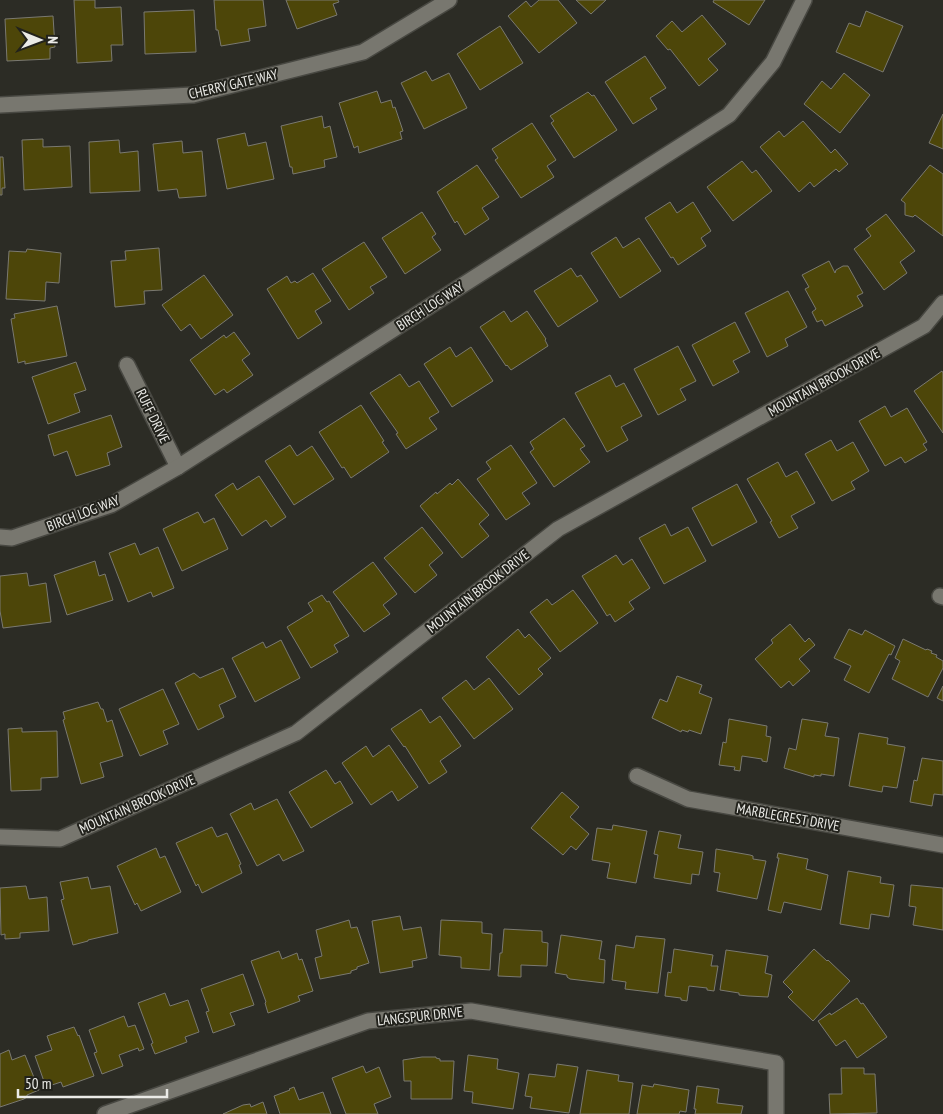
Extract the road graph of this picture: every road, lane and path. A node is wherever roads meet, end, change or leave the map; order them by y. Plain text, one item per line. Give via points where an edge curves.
1 (449, 0) edge
2 (804, 0) edge
3 (0, 104) edge
4 (943, 303) edge
5 (127, 365) dead end
6 (178, 467) junction
7 (0, 537) edge
8 (637, 776) dead end
9 (0, 837) edge
10 (943, 845) edge
11 (105, 1114) edge
12 (776, 1114) edge

1 - 3 street, CHERRY GATE WAY via 363,52 193,95
2 - 6 street, BIRCH LOG WAY via 773,62 728,115
4 - 9 street, MOUNTAIN BROOK DRIVE via 924,326 558,529 296,733 60,839
5 - 6 street, RUFF DRIVE
6 - 7 street, BIRCH LOG WAY via 111,505 12,538
8 - 10 street, MARBLECREST DRIVE via 688,799
11 - 12 street, LANGSPUR DRIVE via 368,1022 471,1011 776,1063

